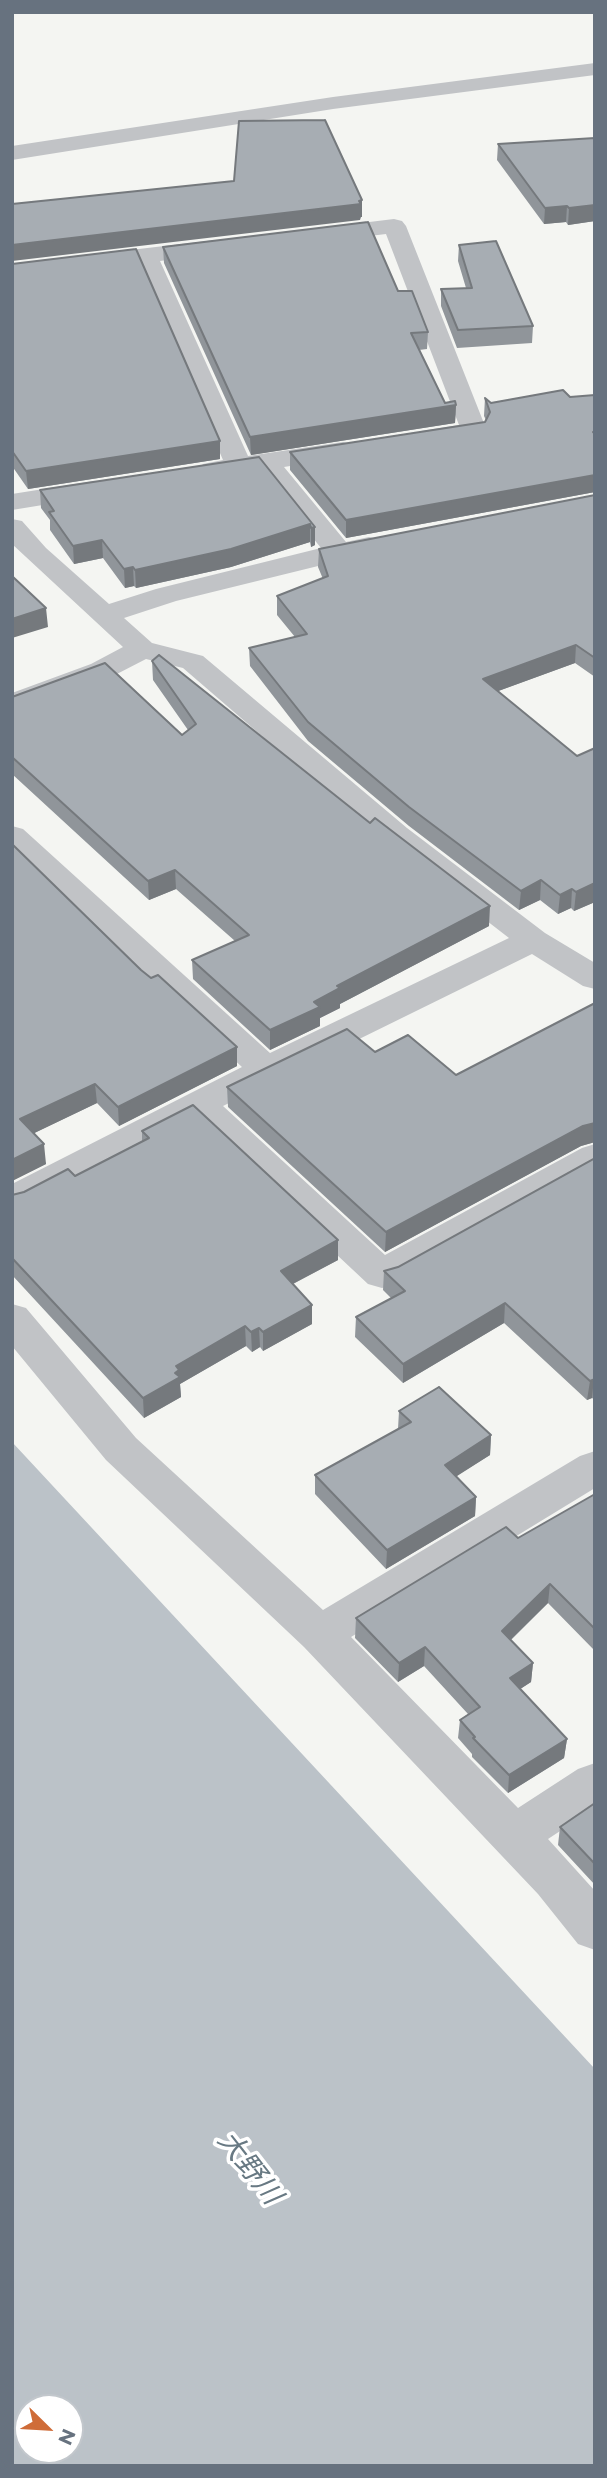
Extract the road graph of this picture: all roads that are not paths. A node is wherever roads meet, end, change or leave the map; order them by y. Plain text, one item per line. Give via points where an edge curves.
1 (595, 69) edge
2 (12, 153) edge
3 (298, 237) edge
4 (243, 244) edge
5 (146, 255) junction
6 (12, 271) edge
7 (405, 441) edge
8 (363, 447) edge
9 (266, 462) junction
10 (239, 466) junction
11 (186, 474) edge
12 (119, 485) edge
13 (12, 502) edge
14 (12, 527) edge
15 (392, 540) edge
16 (338, 551) junction
17 (104, 615) junction
18 (142, 649) junction
19 (12, 704) edge
20 (12, 836) edge
21 (533, 940) junction
22 (591, 971) edge
23 (266, 1069) junction
24 (198, 1104) junction
25 (595, 1157) edge
26 (12, 1200) edge
27 (12, 1318) edge
28 (595, 1467) edge
29 (320, 1634) junction
30 (595, 1783) edge
31 (514, 1836) junction
32 (595, 1928) edge

1 - 2 street via 320,105
3 - 7 street via 394,226 474,431
4 - 5 street
5 - 6 street
5 - 10 street
8 - 9 street
9 - 10 street
9 - 16 street
10 - 11 street
12 - 13 street
14 - 17 street
15 - 16 street
16 - 17 street
17 - 18 street
18 - 19 street via 102,670
18 - 21 street via 193,662 386,826
20 - 23 street
21 - 22 street
21 - 23 street
23 - 24 street
24 - 25 street via 382,1275
24 - 26 street
27 - 29 street via 121,1449
28 - 29 street
29 - 31 street
30 - 31 street
31 - 32 street

